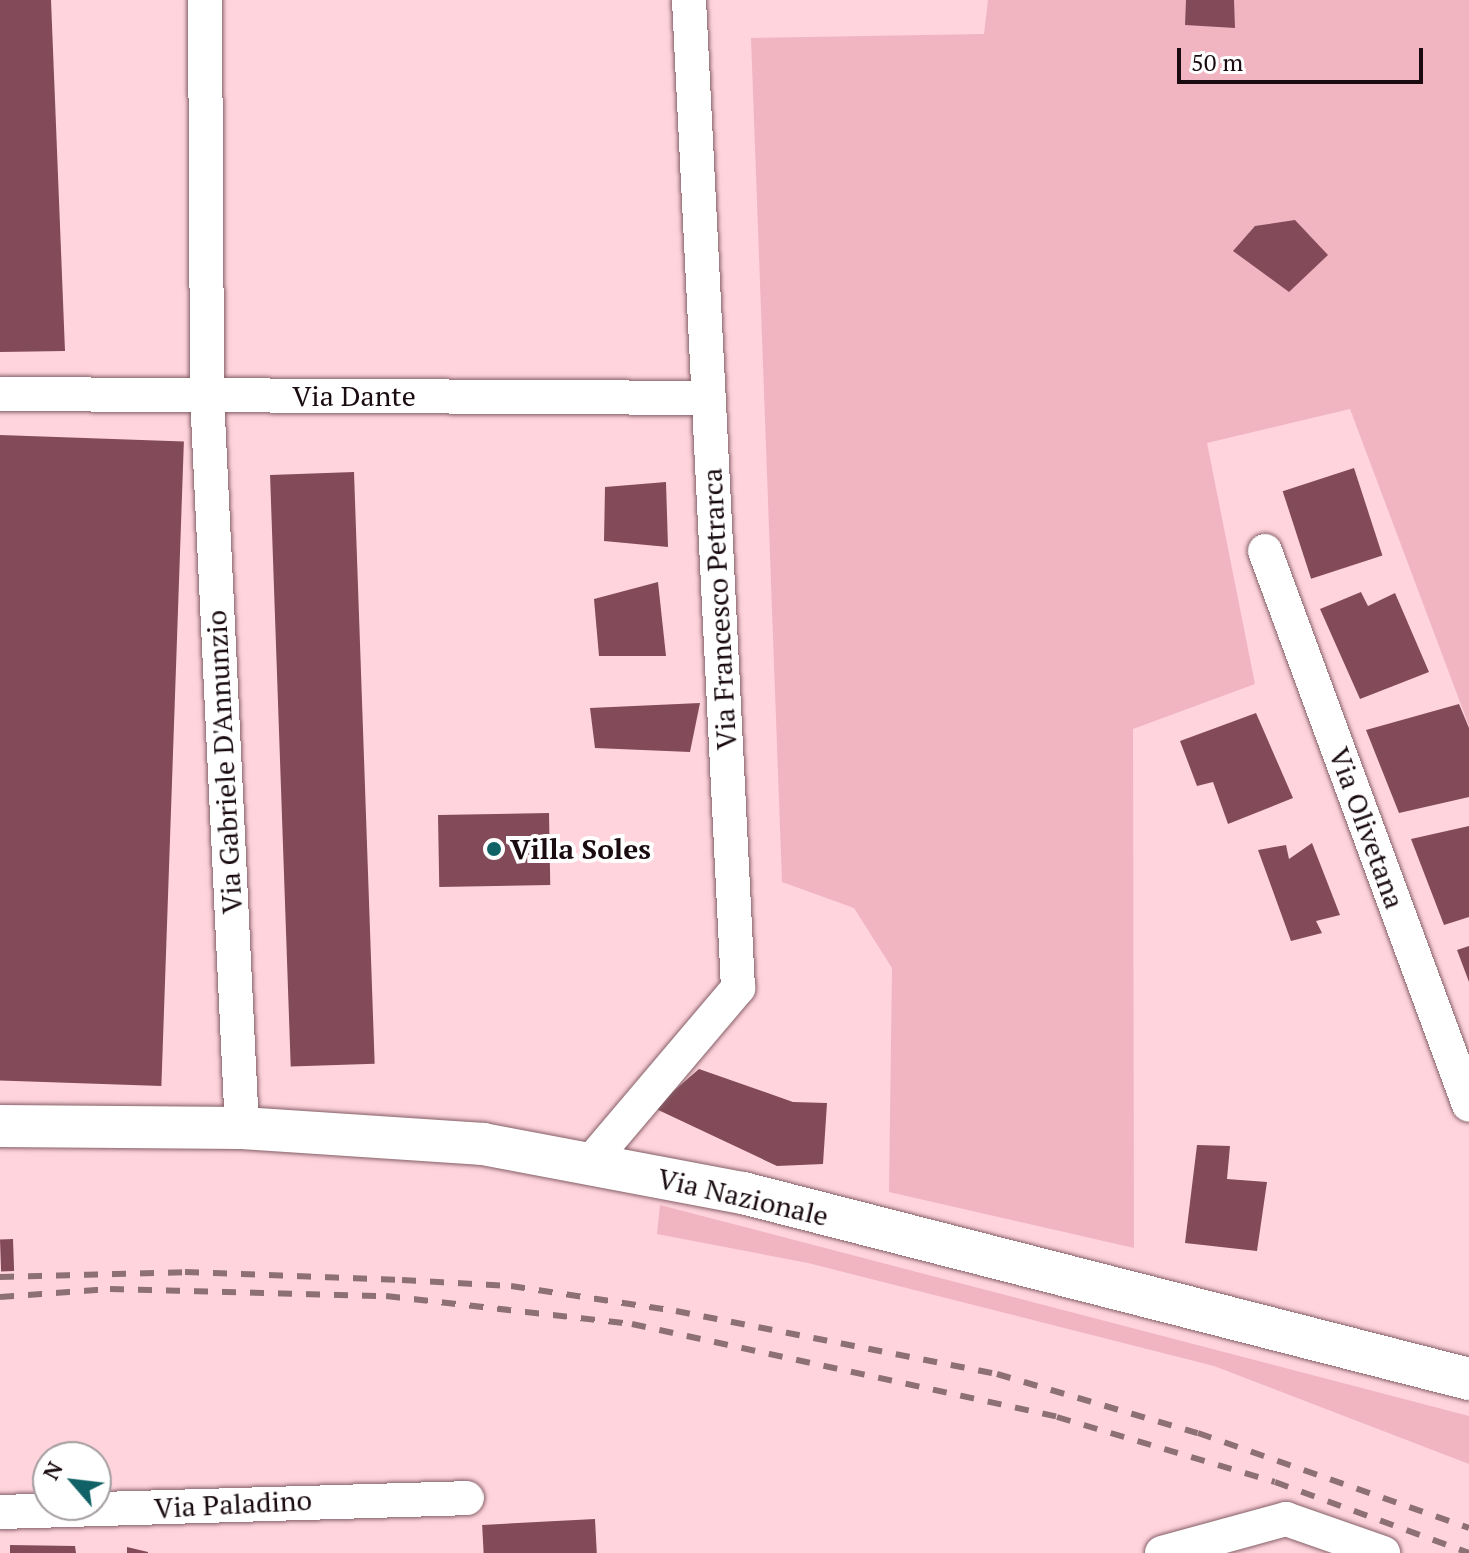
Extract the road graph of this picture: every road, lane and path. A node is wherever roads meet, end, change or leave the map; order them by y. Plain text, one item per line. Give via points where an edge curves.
1 (205, 0) edge
2 (689, 0) edge
3 (0, 394) edge
4 (207, 395) junction
5 (707, 398) junction
6 (1265, 551) dead end
7 (1469, 1105) edge
8 (0, 1126) edge
9 (242, 1128) junction
10 (589, 1164) junction
11 (1469, 1379) edge
12 (467, 1498) dead end
13 (0, 1512) edge
14 (1162, 1553) edge
15 (1383, 1553) edge

1 - 4 street, Via Gabriele D'Annunzio
2 - 5 street, Via Francesco Petrarca
3 - 4 street, Via Dante
4 - 5 street, Via Dante
4 - 9 street, Via Gabriele D'Annunzio
5 - 10 street, Via Francesco Petrarca via 738,988
6 - 7 street, Via Olivetana
8 - 9 main road, Via Nazionale
9 - 10 main road, Via Nazionale via 483,1144
10 - 11 main road, Via Nazionale via 743,1193
12 - 13 street, Via Paladino
14 - 15 street via 1286,1519

